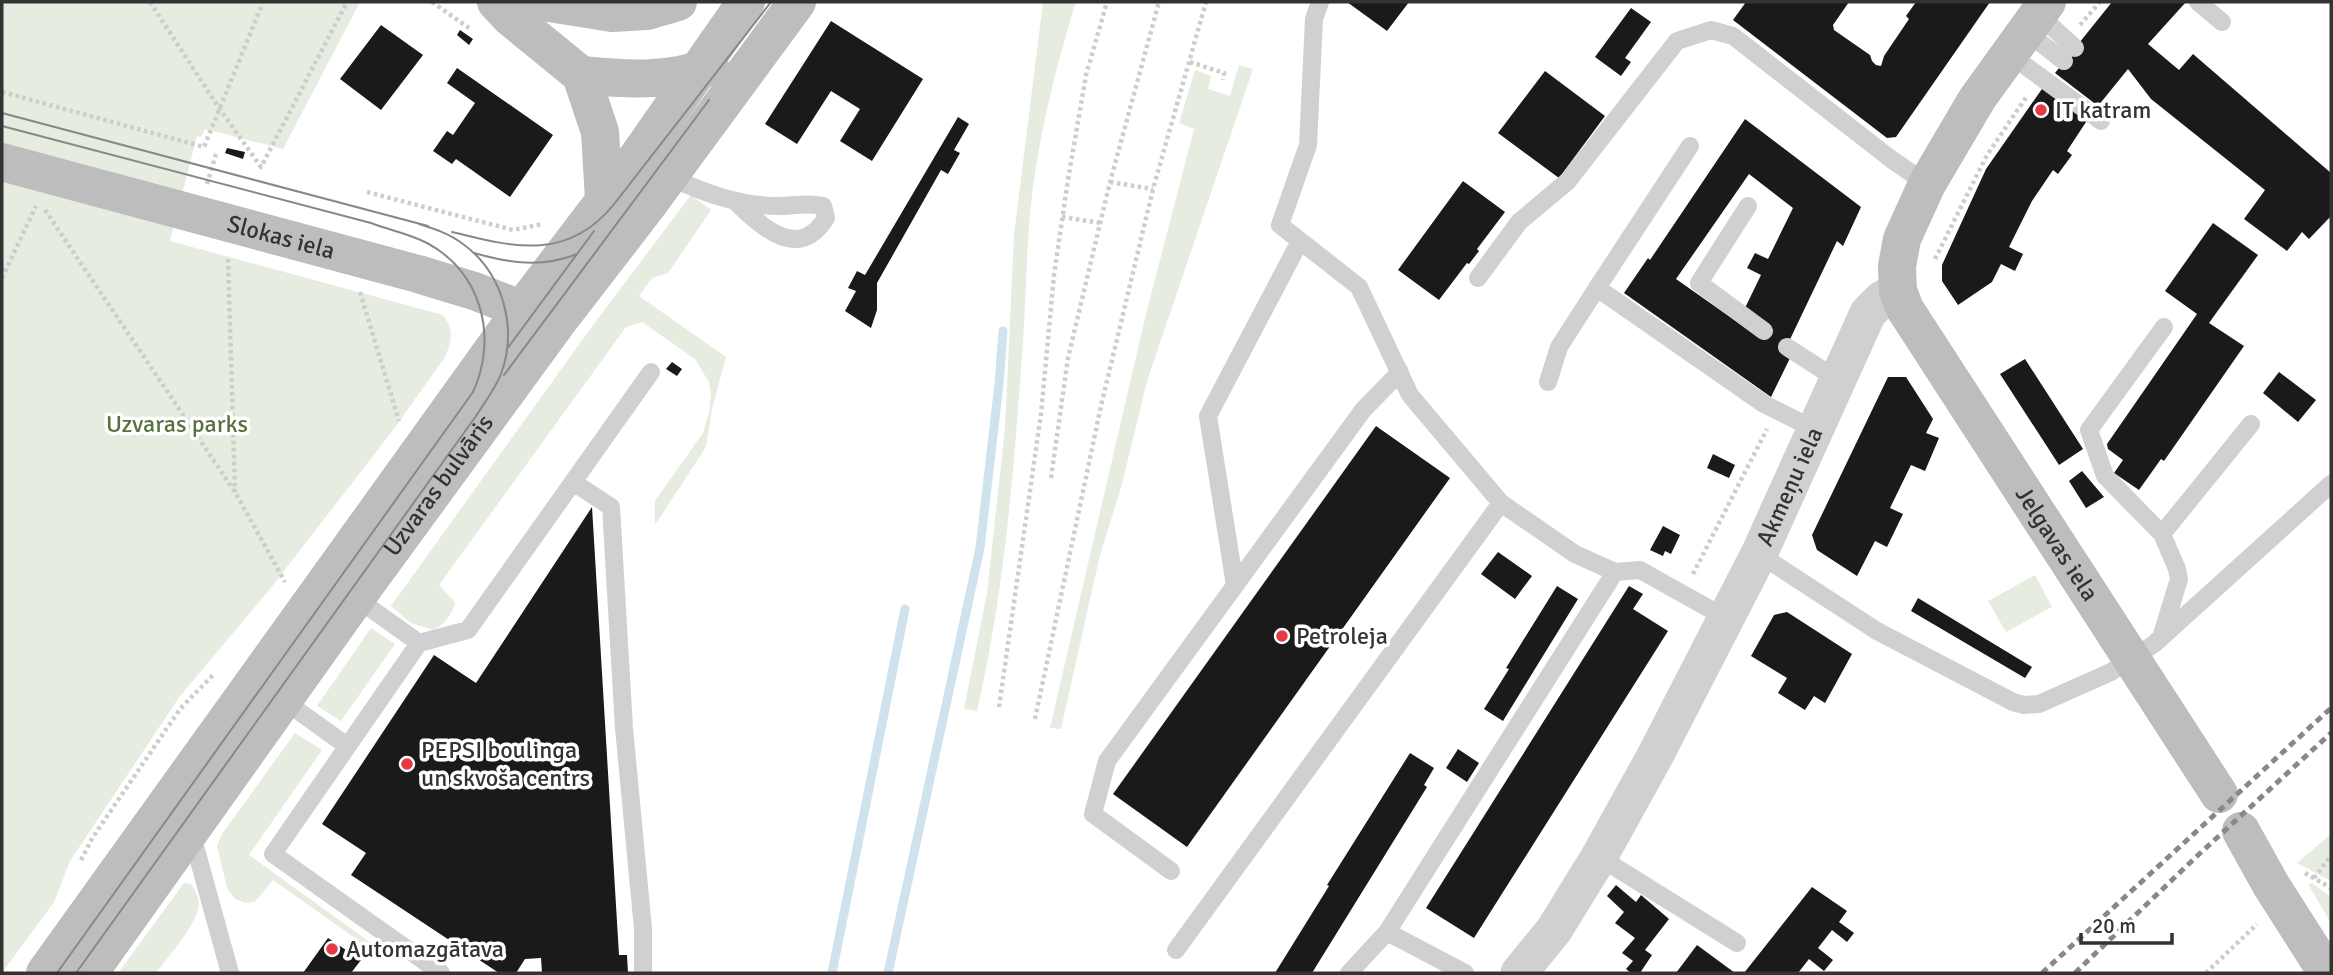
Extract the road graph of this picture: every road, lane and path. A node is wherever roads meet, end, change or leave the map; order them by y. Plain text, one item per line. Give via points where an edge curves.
1 (150, 2) edge
2 (263, 2) edge
3 (347, 2) edge
4 (496, 2) edge
5 (543, 2) edge
6 (678, 2) edge
7 (746, 2) edge
8 (797, 2) edge
9 (1107, 2) edge
10 (1159, 2) edge
11 (1206, 2) edge
12 (1320, 2) edge
13 (2100, 2) edge
14 (2198, 2) edge
15 (2221, 22) dead end
16 (2030, 25) edge
17 (763, 47) junction
18 (2068, 50) joint
19 (1190, 62) junction
20 (697, 72) junction
21 (581, 75) junction
22 (2040, 75) junction
23 (1223, 80) dead end
24 (2, 92) edge
25 (219, 108) junction
26 (2101, 121) dead end
27 (1690, 146) dead end
28 (216, 155) dead end
29 (2, 162) edge
30 (668, 176) junction
31 (1110, 182) junction
32 (1927, 184) junction
33 (1153, 190) junction
34 (367, 192) dead end
35 (205, 193) dead end
36 (604, 199) junction
37 (736, 202) dead end
38 (1748, 206) dead end
39 (1062, 216) junction
40 (1101, 223) junction
41 (544, 224) dead end
42 (1300, 241) junction
43 (228, 251) dead end
44 (1933, 263) dead end
45 (2, 278) edge
46 (1478, 278) dead end
47 (1597, 288) junction
48 (371, 289) dead end
49 (1898, 291) junction
50 (539, 316) junction
51 (2164, 327) dead end
52 (1763, 331) dead end
53 (1787, 347) dead end
54 (651, 372) dead end
55 (1400, 372) junction
56 (1838, 380) junction
57 (1548, 382) dead end
58 (1776, 411) junction
59 (2250, 424) dead end
60 (1816, 430) junction
61 (402, 432) dead end
62 (1051, 478) dead end
63 (573, 482) junction
64 (2331, 484) edge
65 (235, 492) junction
66 (1501, 503) junction
67 (2162, 534) junction
68 (1759, 554) junction
69 (1615, 572) junction
70 (296, 575) dead end
71 (1235, 586) junction
72 (1683, 593) junction
73 (356, 598) junction
74 (1726, 618) junction
75 (2161, 638) junction
76 (419, 643) junction
77 (2130, 660) junction
78 (269, 691) junction
79 (999, 707) dead end
80 (1035, 719) dead end
81 (348, 746) junction
82 (2219, 794) dead end
83 (191, 831) junction
84 (2241, 831) dead end
85 (2331, 856) edge
86 (1599, 857) junction
87 (1171, 871) dead end
88 (2314, 878) dead end
89 (2259, 922) dead end
90 (1387, 932) junction
91 (1737, 943) dead end
92 (1176, 950) dead end
93 (45, 973) edge
94 (89, 973) edge
95 (230, 973) edge
96 (441, 973) edge
97 (643, 973) edge
98 (1349, 973) edge
99 (1465, 973) edge
100 (1519, 973) edge
101 (2206, 973) edge
102 (2327, 973) edge

1 - 25 path
2 - 25 path
3 - 25 path via 261,167
4 - 21 main road
5 - 6 main road via 612,13 647,11
7 - 20 main road, Uzvaras bulvāris
8 - 17 main road, Uzvaras bulvāris
9 - 39 path via 1086,75
10 - 31 path
11 - 19 path
12 - 42 lane via 1314,19 1308,145 1280,225
13 - 18 path
14 - 15 lane
16 - 18 lane
16 - 22 lane
16 - 32 main road via 1977,99
17 - 20 main road
17 - 30 main road, Uzvaras bulvāris
19 - 23 path via 1224,73
19 - 33 path
20 - 21 main road via 628,79
20 - 36 main road, Uzvaras bulvāris
21 - 36 main road via 600,132
22 - 26 lane
22 - 44 path via 1987,155
24 - 25 path via 204,147
27 - 47 lane
28 - 35 path
29 - 50 main road, Slokas iela via 418,274
30 - 37 lane
30 - 50 main road, Uzvaras bulvāris
31 - 33 path
31 - 40 path
32 - 46 lane via 1733,36 1711,30 1677,41 1568,181 1519,222
32 - 49 main road via 1902,239
33 - 80 path via 1101,406
34 - 41 path via 513,230
36 - 50 main road, Uzvaras bulvāris
38 - 52 lane via 1699,283
39 - 40 path
39 - 79 path via 1041,414
40 - 62 path via 1068,358
42 - 55 lane via 1359,288
42 - 71 lane via 1208,416
43 - 65 path
45 - 65 path via 38,201
47 - 57 lane via 1559,347
47 - 58 lane
48 - 61 path via 358,285
49 - 56 street, Akmeņu iela via 1868,313
49 - 77 main road, Jelgavas iela via 1905,309
50 - 73 main road, Uzvaras bulvāris
50 - 78 main road, Uzvaras bulvāris
51 - 67 lane via 2089,430 2105,476
53 - 56 lane
54 - 63 lane
55 - 66 lane via 1410,395
55 - 71 lane via 1363,410
56 - 60 street, Akmeņu iela
58 - 60 lane
58 - 72 path
59 - 67 lane
60 - 68 street, Akmeņu iela
63 - 76 lane via 468,630
63 - 97 lane via 611,507
64 - 75 lane
65 - 70 path via 288,586
66 - 69 lane via 1575,554
66 - 92 lane
67 - 75 lane via 2179,579
68 - 74 street, Akmeņu iela
68 - 77 lane via 1877,631 2013,702 2039,704
69 - 72 lane via 1640,570
69 - 90 lane
71 - 87 lane via 1107,761 1093,814
72 - 74 lane
73 - 76 lane
73 - 78 main road, Uzvaras bulvāris
74 - 86 street, Akmeņu iela
75 - 77 lane
76 - 81 lane
77 - 82 main road, Jelgavas iela
78 - 81 lane
78 - 83 main road, Uzvaras bulvāris
78 - 93 main road, Uzvaras bulvāris
81 - 96 lane via 273,854
83 - 94 main road, Uzvaras bulvāris
83 - 95 lane
84 - 102 main road
85 - 88 path
86 - 91 lane
86 - 100 street, Akmeņu iela via 1554,930
89 - 101 path
90 - 98 lane
90 - 99 lane

